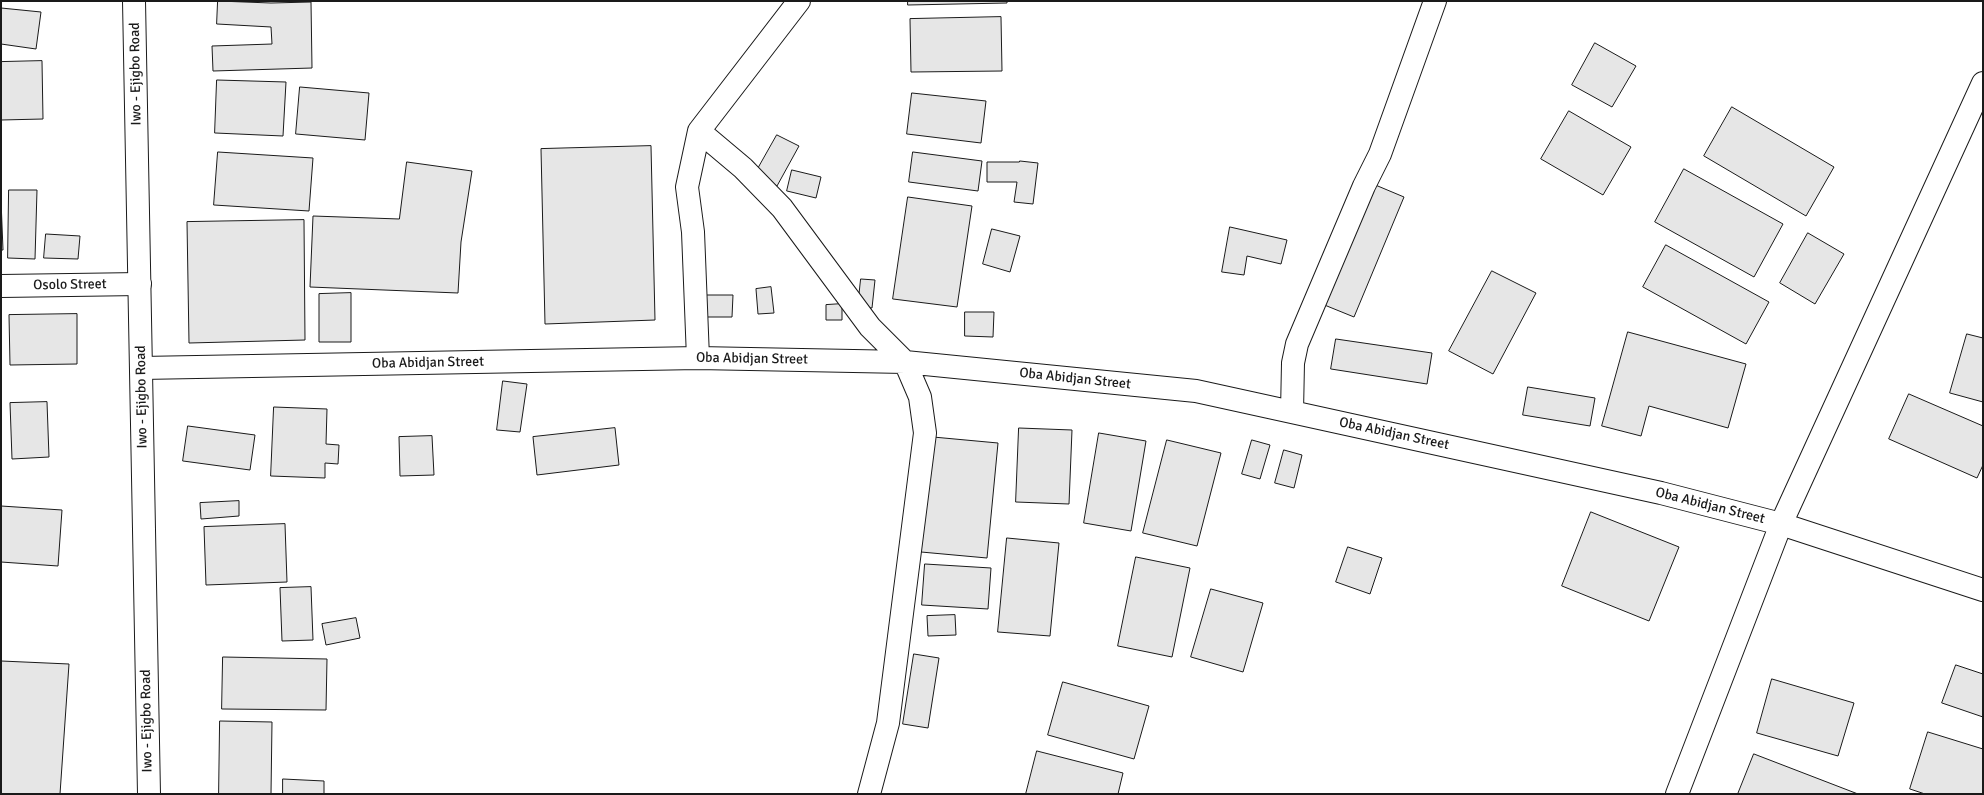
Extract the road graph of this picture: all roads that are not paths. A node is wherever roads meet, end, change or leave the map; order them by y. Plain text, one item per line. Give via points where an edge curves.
1 (134, 1) edge
2 (800, 1) edge
3 (1435, 1) edge
4 (1983, 82) edge
5 (699, 131) junction
6 (140, 284) junction
7 (1, 286) edge
8 (698, 358) junction
9 (905, 362) junction
10 (141, 368) junction
11 (1292, 412) junction
12 (1781, 524) junction
13 (1983, 590) edge
14 (149, 794) edge
15 (870, 794) edge
16 (1678, 794) edge

1 - 6 street, Iwo - Ejigbo Road
2 - 5 street
3 - 11 street via 1380,154 1297,344 1293,363
4 - 12 street
5 - 8 street via 687,188 693,232
5 - 9 street via 743,168 782,208 870,327
6 - 7 street, Osolo Street
6 - 10 street, Iwo - Ejigbo Road
8 - 9 street, Oba Abidjan Street
8 - 10 street, Oba Abidjan Street
9 - 11 street, Oba Abidjan Street via 1196,391
9 - 15 street via 920,397 925,433 888,723
10 - 14 street, Iwo - Ejigbo Road
11 - 12 street, Oba Abidjan Street via 1661,493
12 - 13 street, Oba Abidjan Street
12 - 16 street

